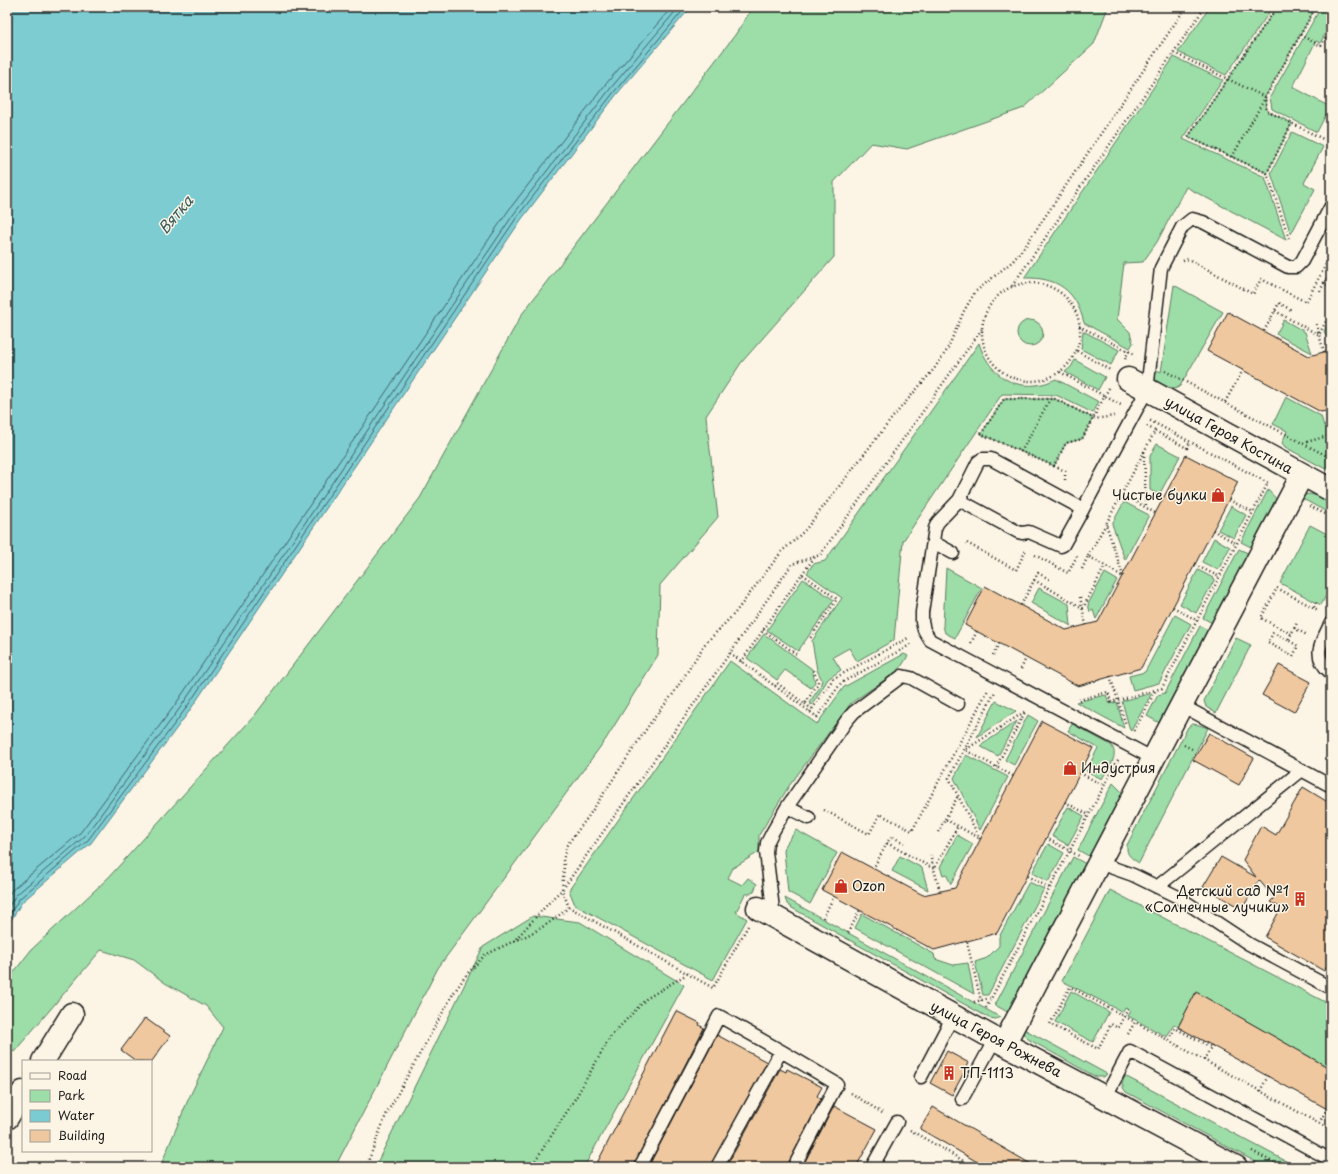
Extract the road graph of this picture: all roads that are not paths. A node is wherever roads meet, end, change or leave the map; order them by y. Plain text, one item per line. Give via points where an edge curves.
1 (1331, 206) edge
2 (1128, 379) road end
3 (1147, 390) junction
4 (1302, 475) junction
5 (1331, 490) edge
6 (959, 500) junction
7 (1083, 509) junction
8 (933, 542) junction
9 (951, 552) road end
10 (1331, 624) edge
11 (1331, 673) edge
12 (958, 704) dead end
13 (1181, 705) junction
14 (1154, 759) junction
15 (1302, 770) junction
16 (1331, 786) edge
17 (787, 807) junction
18 (804, 816) road end
19 (1098, 865) junction
20 (1157, 887) junction
21 (766, 913) joint
22 (1331, 988) edge
23 (72, 1014) dead end
24 (953, 1016) junction
25 (999, 1041) junction
26 (780, 1051) junction
27 (44, 1060) edge
28 (921, 1077) dead end
29 (22, 1094) edge
30 (1106, 1098) junction
31 (962, 1099) dead end
32 (7, 1118) edge
33 (896, 1122) dead end
34 (1331, 1160) edge
35 (640, 1167) edge
36 (717, 1167) edge
37 (794, 1167) edge
38 (872, 1167) edge
39 (1236, 1167) edge

1 - 3 lane via 1302,261 1296,267 1288,267 1203,222 1192,219 1182,227 1161,268
2 - 3 street, улица Героя Костина
3 - 4 street, улица Героя Костина
3 - 7 lane
4 - 5 street, улица Героя Костина
4 - 13 street
6 - 7 lane via 1022,534 1029,532 1061,546
6 - 7 lane via 978,462 986,458
6 - 8 lane via 938,522
8 - 9 lane
8 - 14 lane via 922,604 922,622 930,640 1034,695 1129,740
10 - 11 lane via 1321,643 1319,655 1323,666
12 - 17 lane via 911,678 897,678 854,712
13 - 14 street
13 - 15 lane
14 - 19 street
15 - 16 lane
15 - 20 lane
17 - 18 lane
17 - 21 lane via 767,843
19 - 20 lane via 1133,875
19 - 25 street
20 - 22 lane via 1178,897 1249,944
21 - 24 street, улица Героя Рожнева
23 - 27 street
24 - 25 street, улица Героя Рожнева
24 - 28 lane
25 - 30 street, улица Героя Рожнева
25 - 31 lane
26 - 35 lane via 719,1016
26 - 36 lane
26 - 37 lane via 837,1084
29 - 32 street
30 - 34 lane via 1130,1051
30 - 39 street, улица Героя Рожнева
33 - 38 lane

